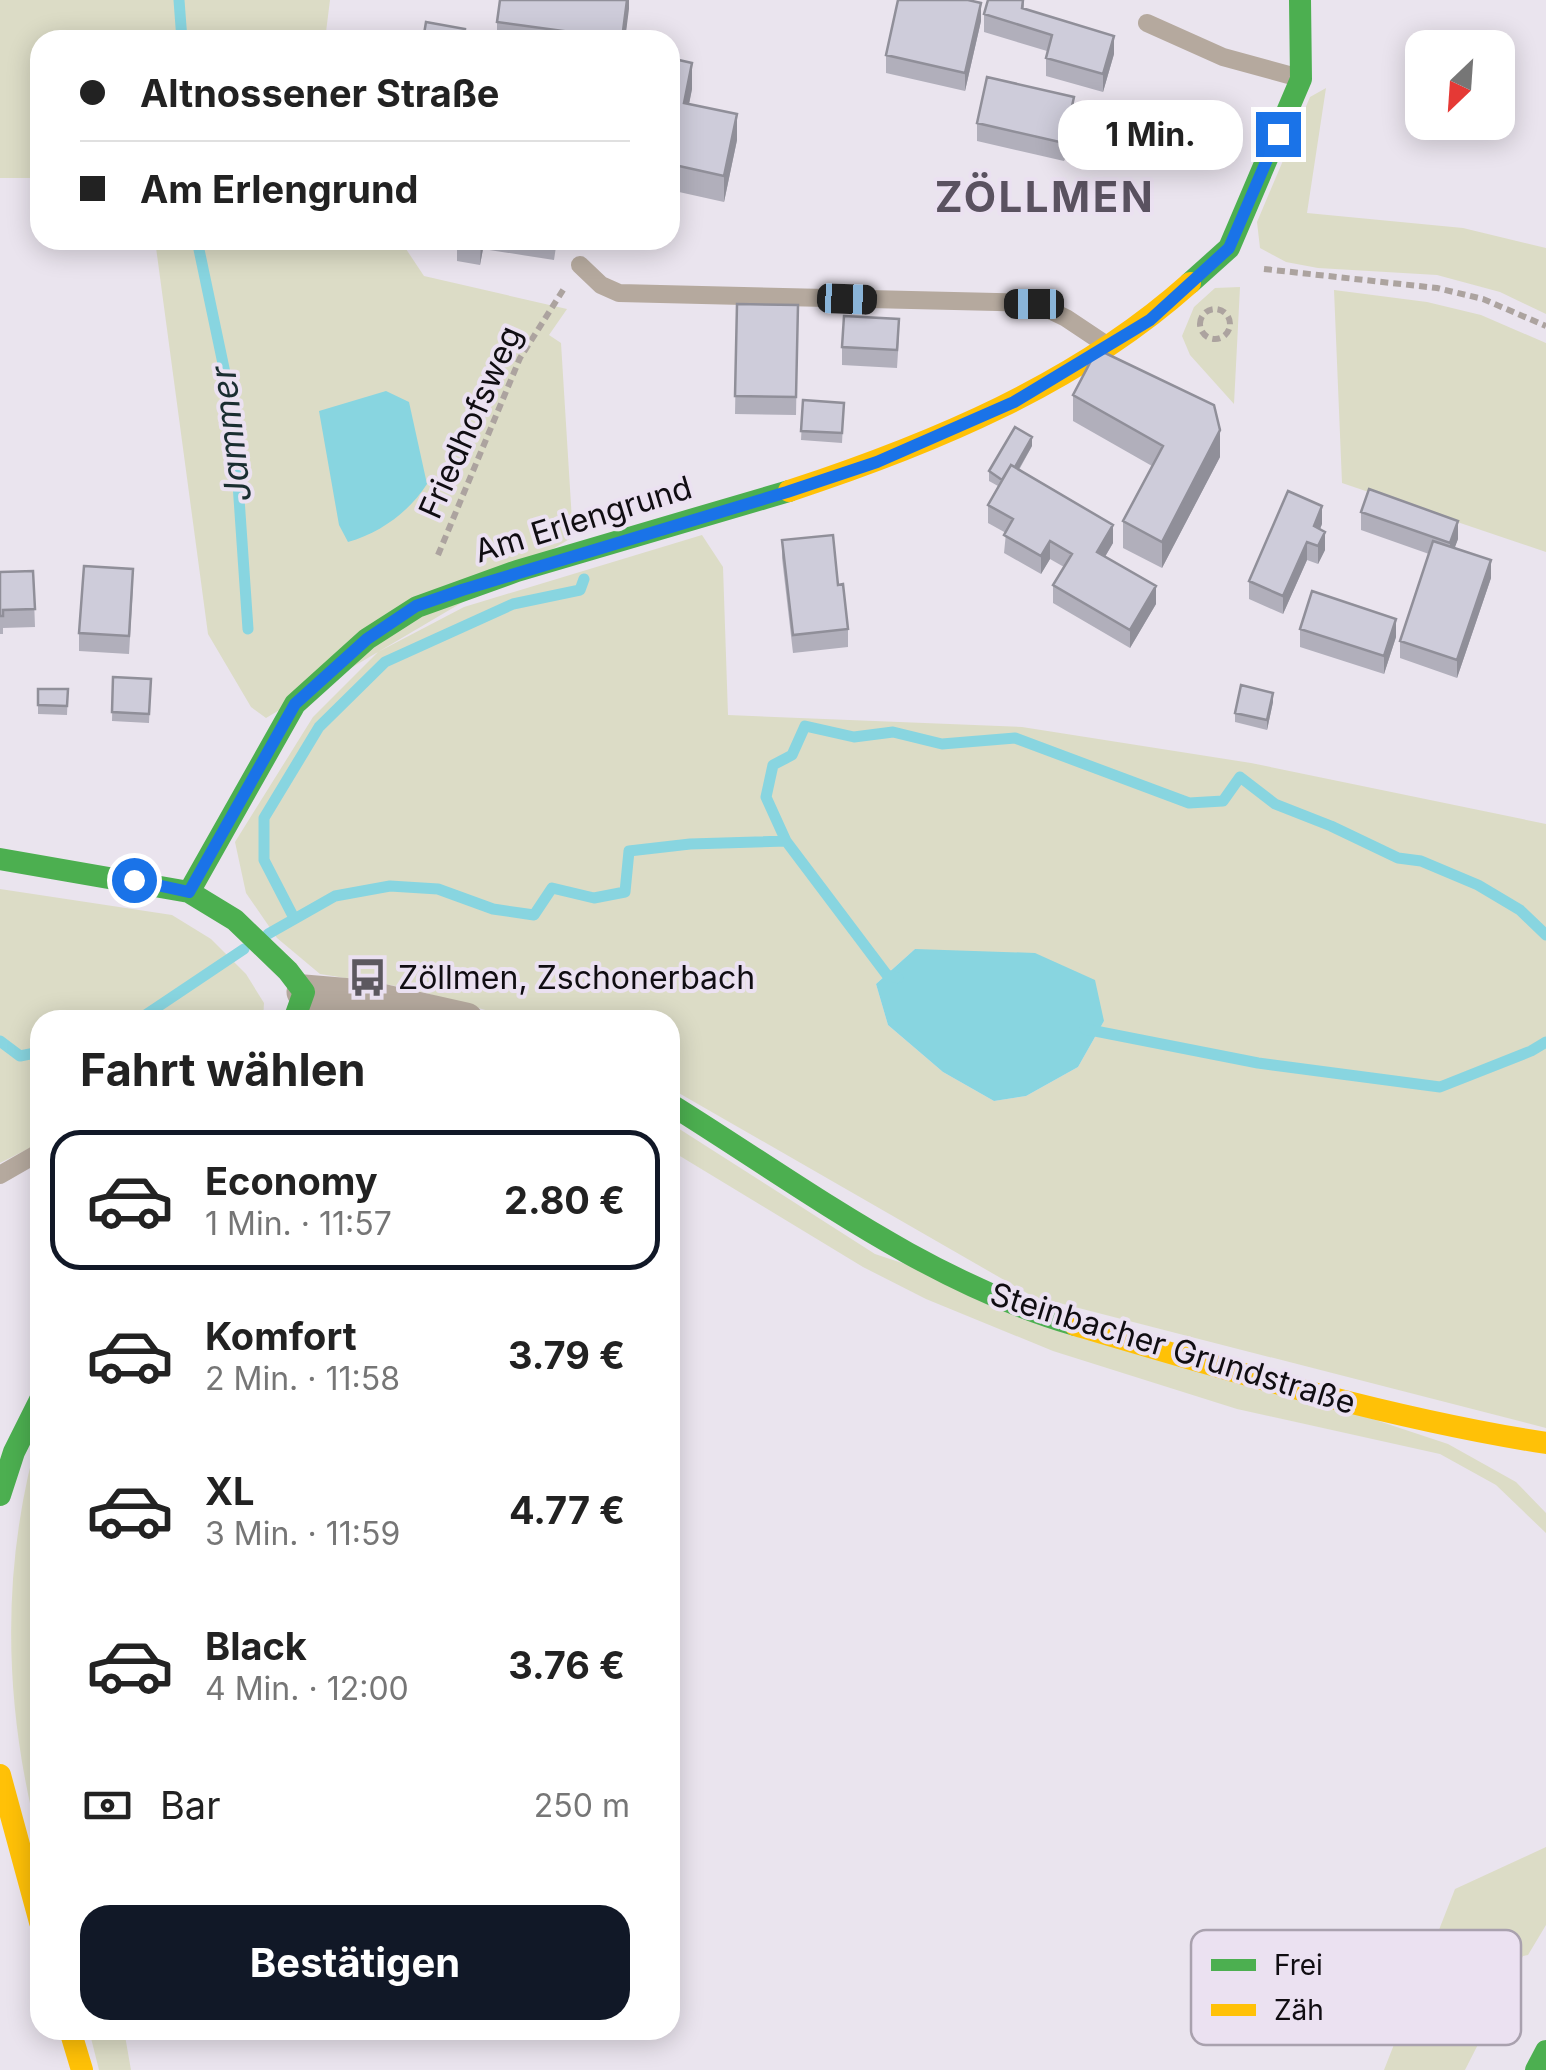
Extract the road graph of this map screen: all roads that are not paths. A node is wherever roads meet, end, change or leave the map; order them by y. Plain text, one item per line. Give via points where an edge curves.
1 (1300, 0) edge
2 (1147, 23) dead end
3 (1301, 79) junction
4 (580, 265) road end
5 (1106, 345) junction
6 (0, 859) edge
7 (189, 892) junction
8 (295, 994) edge
9 (422, 1010) edge
10 (680, 1110) edge
11 (30, 1158) edge
12 (0, 1176) edge
13 (30, 1420) edge
14 (1545, 1449) edge
15 (0, 1495) edge
16 (0, 1775) edge
17 (30, 1885) edge
18 (73, 2040) edge
19 (1546, 2051) edge
20 (82, 2070) edge
21 (1536, 2070) edge

1 - 3 main road, Am Erlengrund
2 - 3 lane via 1223,57
3 - 5 main road, Am Erlengrund via 1229,248 1150,320
4 - 5 lane via 619,292 1034,304
5 - 7 main road, Am Erlengrund via 1014,402 877,462 416,606 367,639 295,704
6 - 7 main road
7 - 8 main road via 234,920
8 - 9 street via 364,997
10 - 14 main road, Steinbacher Grundstraße via 881,1237 1029,1311 1249,1376
11 - 12 lane
13 - 15 main road
16 - 17 main road
18 - 20 main road
19 - 21 main road

